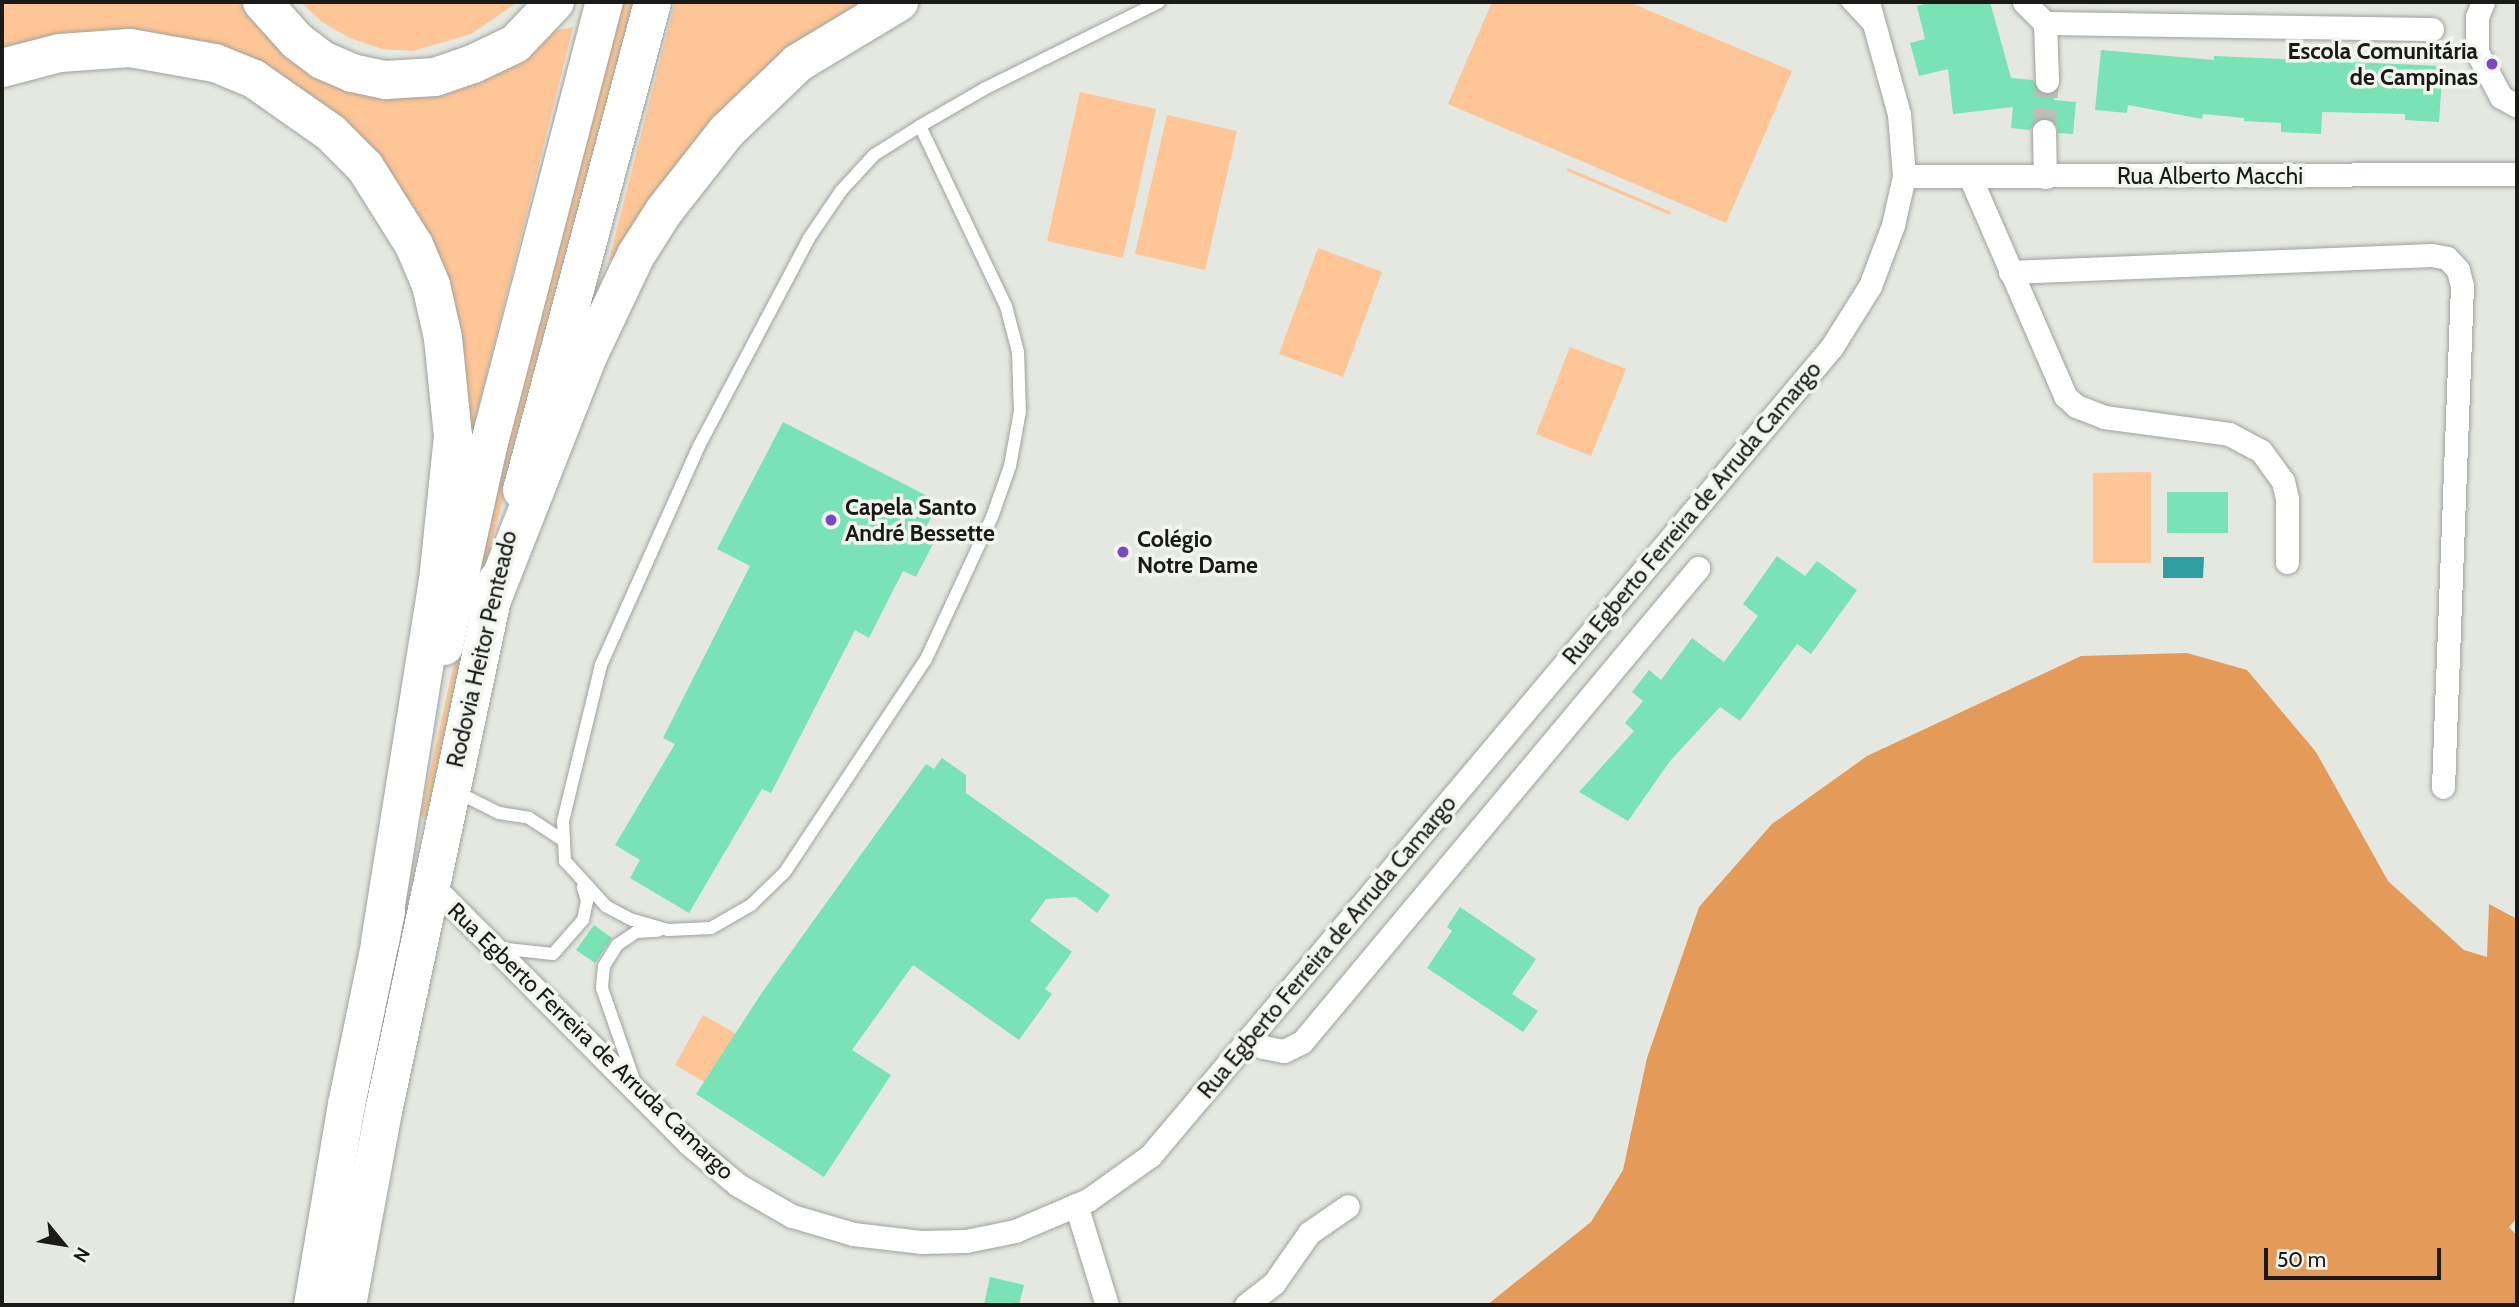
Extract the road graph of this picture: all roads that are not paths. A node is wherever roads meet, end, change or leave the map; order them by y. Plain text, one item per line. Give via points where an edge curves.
1 (262, 2) edge
2 (555, 2) edge
3 (604, 2) edge
4 (652, 2) edge
5 (899, 2) edge
6 (1159, 2) edge
7 (1847, 2) edge
8 (1868, 2) edge
9 (2024, 2) edge
10 (2483, 2) edge
11 (2045, 23) junction
12 (2432, 29) dead end
13 (1880, 40) junction
14 (2, 68) edge
15 (2047, 81) tunnel mouth
16 (2517, 106) edge
17 (920, 126) junction
18 (2044, 131) tunnel mouth
19 (2517, 174) edge
20 (1903, 176) junction
21 (1970, 177) junction
22 (2045, 177) junction
23 (2010, 272) junction
24 (2287, 562) dead end
25 (1698, 568) dead end
26 (488, 610) junction
27 (2443, 787) dead end
28 (450, 788) junction
29 (564, 841) junction
30 (430, 883) junction
31 (582, 883) junction
32 (668, 930) junction
33 (380, 941) junction
34 (490, 945) junction
35 (1250, 1037) junction
36 (641, 1096) junction
37 (1076, 1205) junction
38 (1348, 1206) dead end
39 (312, 1305) edge
40 (347, 1305) edge
41 (1107, 1305) edge
42 (1246, 1305) edge

1 - 2 highway via 297,41 322,60 352,74 386,80 435,77 473,64 515,44
3 - 33 main road, Rodovia Heitor Penteado via 489,442
4 - 26 main road, Rodovia Heitor Penteado
5 - 26 highway via 840,34 779,80 727,131 664,211 636,255 588,356
6 - 17 lane
7 - 13 lane
8 - 13 street, Rua Egberto Ferreira de Arruda Camargo
9 - 11 street
10 - 16 street via 2477,17 2477,52 2501,97
11 - 12 street
11 - 15 street
13 - 20 street, Rua Egberto Ferreira de Arruda Camargo via 1899,114
14 - 33 highway via 60,53 130,48 215,63 254,79 311,118 365,167 414,245 431,285 443,338 453,436 438,580
17 - 29 lane via 874,155 841,191 809,238 699,446 601,665 563,821
17 - 32 lane via 1006,306 1018,352 1020,411 1010,466 962,588 926,659 785,872 751,905 711,929
18 - 22 street
19 - 22 street, Rua Alberto Macchi
20 - 21 street, Rua Alberto Macchi
20 - 35 street, Rua Egberto Ferreira de Arruda Camargo via 1893,225 1870,286 1831,348
21 - 22 street, Rua Alberto Macchi
21 - 23 street
23 - 24 street via 2057,383 2076,406 2104,417 2229,434 2261,451 2283,481
23 - 27 street via 2432,255 2447,258 2458,270 2462,286
25 - 35 street via 1302,1042 1284,1051 1263,1047
26 - 28 main road, Rodovia Heitor Penteado
28 - 29 lane via 499,813 529,818
28 - 30 main road, Rodovia Heitor Penteado
29 - 31 lane via 565,861
30 - 34 street, Rua Egberto Ferreira de Arruda Camargo
30 - 40 main road, Rodovia Heitor Penteado
31 - 32 lane via 623,915
31 - 34 lane via 587,901 583,920 553,954 517,953
32 - 36 lane via 636,932 617,944 604,966 601,988
33 - 39 main road, Rodovia Heitor Penteado
34 - 36 street, Rua Egberto Ferreira de Arruda Camargo
35 - 37 street, Rua Egberto Ferreira de Arruda Camargo via 1150,1156
36 - 37 street, Rua Egberto Ferreira de Arruda Camargo via 738,1185 792,1216 853,1234 921,1242 966,1241 1015,1231
37 - 41 street
38 - 42 street via 1309,1233 1273,1283

